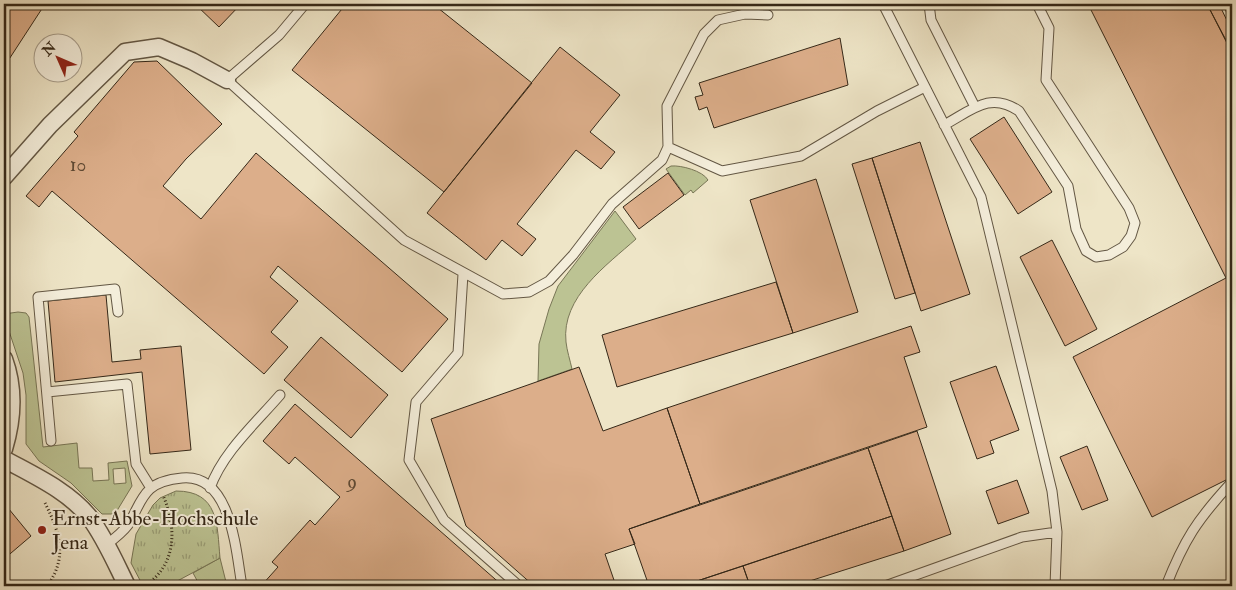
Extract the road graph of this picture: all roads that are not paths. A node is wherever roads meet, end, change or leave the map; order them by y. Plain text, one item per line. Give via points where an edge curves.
1 (305, 4) edge
2 (883, 4) edge
3 (929, 4) edge
4 (1037, 4) edge
5 (768, 15) dead end
6 (227, 80) junction
7 (925, 87) junction
8 (975, 107) junction
9 (944, 125) junction
10 (668, 147) junction
11 (4, 177) edge
12 (463, 274) junction
13 (118, 312) dead end
14 (4, 359) edge
15 (47, 392) junction
16 (280, 396) dead end
17 (51, 441) dead end
18 (4, 449) edge
19 (4, 459) edge
20 (1231, 483) dead end
21 (155, 486) junction
22 (210, 488) junction
23 (1058, 532) junction
24 (106, 545) junction
25 (127, 586) edge
26 (242, 586) edge
27 (519, 586) edge
28 (885, 586) edge
29 (1055, 586) edge
30 (1166, 586) edge

1 - 6 lane via 279,35
2 - 7 lane
3 - 8 lane via 932,20
4 - 8 lane via 1049,28 1046,80 1129,208 1134,223 1132,236 1123,247 1109,255 1096,257 1086,251 1076,229 1068,186 1019,111 996,100
5 - 10 lane via 744,14 718,20 704,34 668,106
6 - 11 street via 159,47 125,52 50,124
6 - 12 lane via 404,240
7 - 9 lane
7 - 10 lane via 877,111 802,156 722,171
8 - 9 lane
9 - 23 lane via 981,197 1052,491
10 - 12 lane via 662,160 612,204 549,281 529,292 503,294
12 - 27 lane via 458,353 416,402 409,460 444,520
13 - 15 lane via 115,289 38,297
14 - 18 street via 12,394 10,427
15 - 17 lane
15 - 21 lane via 127,384 136,464
16 - 22 lane via 216,471
19 - 24 street via 72,501 90,518
20 - 30 lane via 1185,540
21 - 22 lane via 171,480 193,478
21 - 24 lane via 143,497 120,535
22 - 26 lane via 220,497 229,517
23 - 28 lane via 1022,537
23 - 29 lane
24 - 25 street

